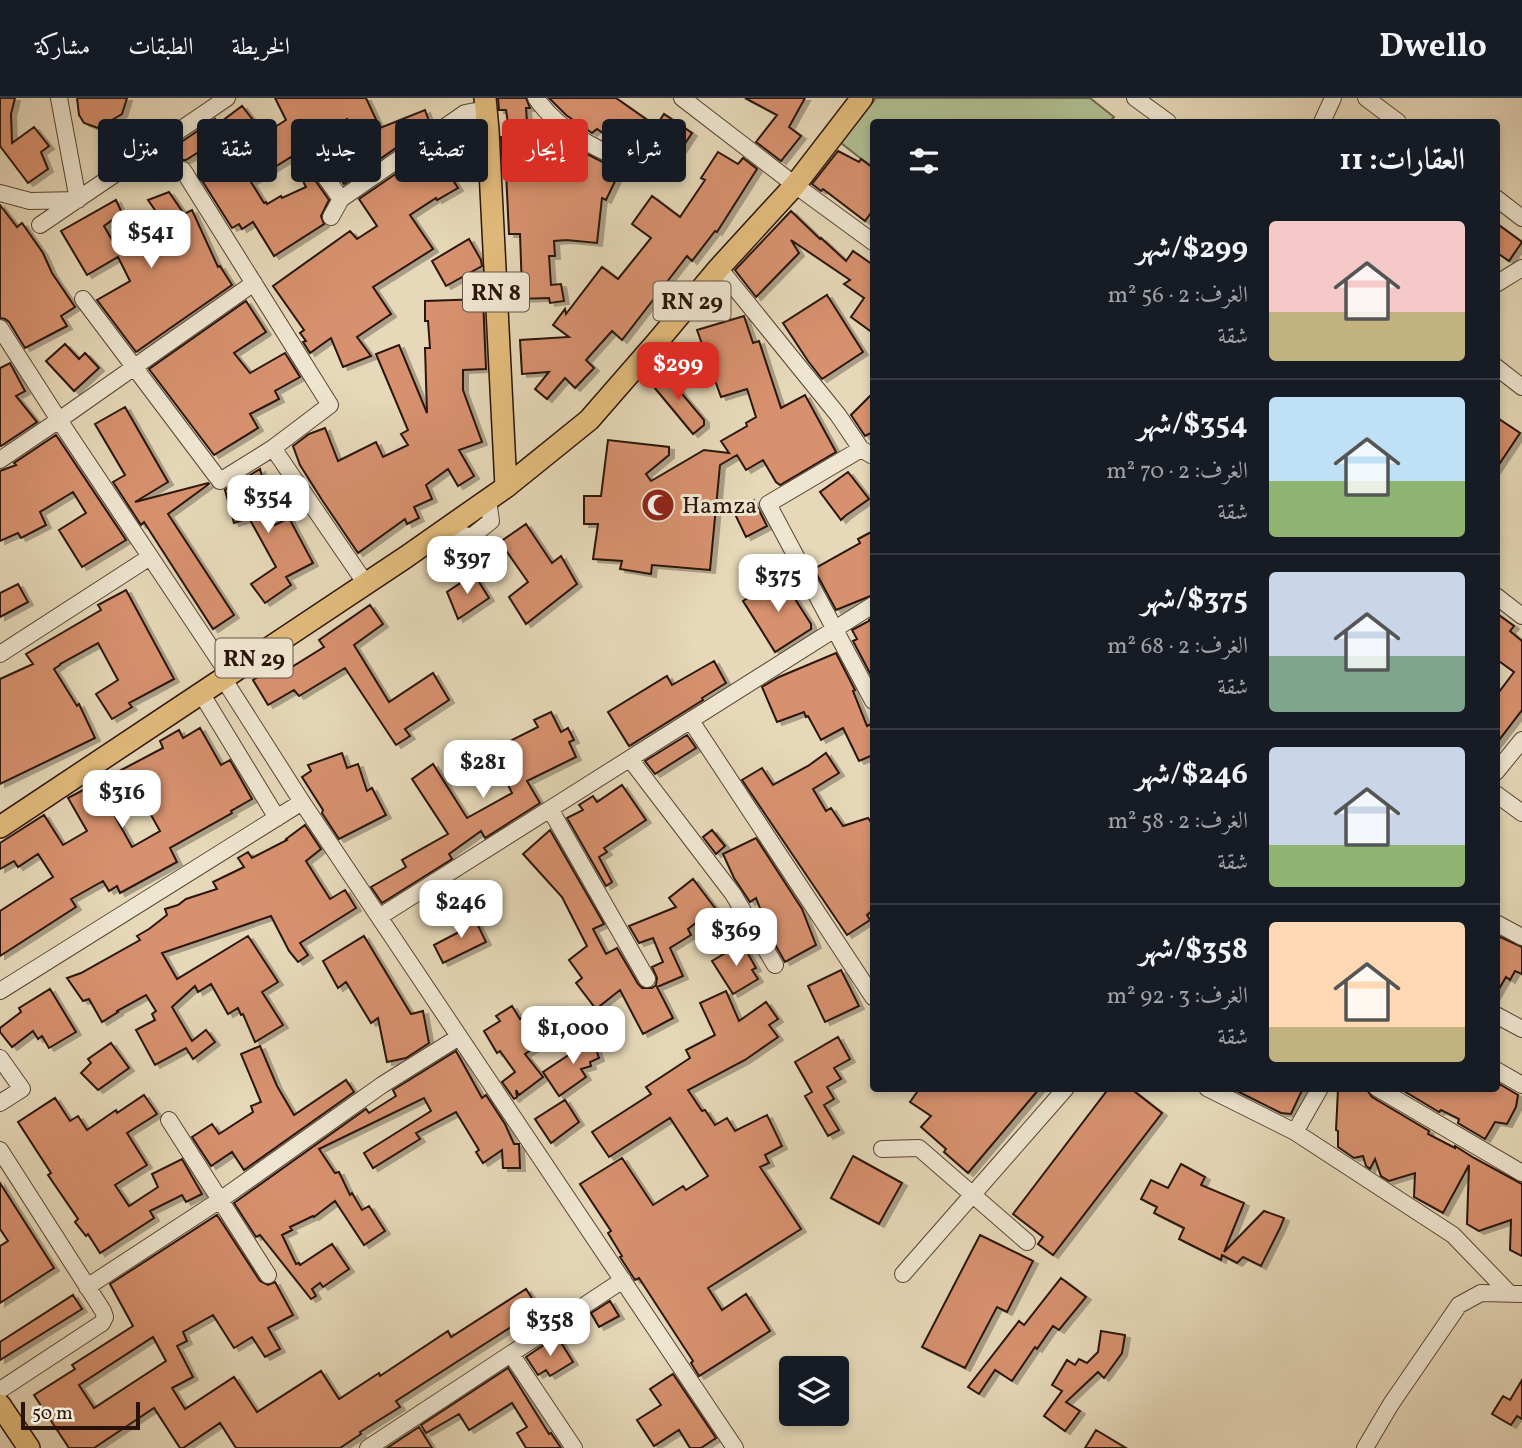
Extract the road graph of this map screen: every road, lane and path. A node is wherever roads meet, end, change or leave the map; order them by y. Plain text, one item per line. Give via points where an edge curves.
1 (59, 98) edge
2 (227, 98) edge
3 (536, 98) edge
4 (682, 98) edge
5 (862, 98) edge
6 (1135, 98) edge
7 (1333, 98) edge
8 (1366, 98) edge
9 (486, 104) edge
10 (1164, 119) edge
11 (1323, 119) edge
12 (1394, 119) edge
13 (602, 150) edge
14 (183, 170) dead end
15 (328, 182) edge
16 (795, 186) junction
17 (0, 193) edge
18 (78, 200) junction
19 (341, 200) junction
20 (1500, 201) edge
21 (331, 217) dead end
22 (1522, 218) edge
23 (40, 225) dead end
24 (870, 240) edge
25 (719, 268) junction
26 (1522, 268) edge
27 (1500, 282) edge
28 (254, 283) junction
29 (83, 299) dead end
30 (0, 328) edge
31 (134, 367) junction
32 (1500, 371) edge
33 (1522, 387) edge
34 (59, 421) junction
35 (273, 448) junction
36 (867, 452) edge
37 (0, 460) edge
38 (497, 493) junction
39 (150, 557) junction
40 (366, 584) junction
41 (1500, 599) edge
42 (870, 607) edge
43 (1522, 615) edge
44 (835, 629) junction
45 (0, 654) edge
46 (226, 677) junction
47 (201, 693) junction
48 (870, 695) edge
49 (691, 720) junction
50 (1522, 740) edge
51 (630, 759) junction
52 (1500, 767) edge
53 (1500, 797) edge
54 (302, 802) junction
55 (550, 809) junction
56 (1522, 813) edge
57 (277, 818) junction
58 (0, 827) edge
59 (379, 917) junction
60 (1500, 925) edge
61 (1522, 937) edge
62 (775, 965) dead end
63 (648, 979) dead end
64 (0, 991) edge
65 (870, 992) edge
66 (1500, 1017) edge
67 (1522, 1029) edge
68 (459, 1037) junction
69 (0, 1058) edge
70 (1500, 1072) edge
71 (1522, 1085) edge
72 (1063, 1092) edge
73 (1215, 1092) edge
74 (1318, 1092) edge
75 (1384, 1092) edge
76 (0, 1103) edge
77 (169, 1120) dead end
78 (1296, 1132) junction
79 (882, 1149) dead end
80 (0, 1150) edge
81 (1522, 1173) edge
82 (973, 1196) junction
83 (220, 1200) junction
84 (1027, 1242) dead end
85 (903, 1274) dead end
86 (268, 1275) dead end
87 (623, 1280) junction
88 (87, 1287) junction
89 (1516, 1294) edge
90 (510, 1354) junction
91 (0, 1390) edge
92 (0, 1405) edge
93 (29, 1448) edge
94 (368, 1448) edge
95 (574, 1448) edge
96 (735, 1448) edge
97 (1365, 1448) edge

1 - 18 street
2 - 18 street
3 - 13 street via 546,112
4 - 16 street
5 - 16 main road, RN 29
6 - 10 street
7 - 11 street
8 - 12 street
9 - 19 street via 465,113
9 - 38 main road, RN 8
14 - 28 street
15 - 19 street
16 - 24 street
16 - 25 main road, RN 29
17 - 18 street via 30,201
18 - 23 street
19 - 21 street
20 - 22 street
25 - 36 street
25 - 38 main road, RN 29 via 589,421
26 - 27 street
28 - 31 street
28 - 35 street via 330,405
29 - 31 street
30 - 34 street
31 - 34 street
31 - 35 street via 220,481
32 - 33 street
34 - 37 street
34 - 39 street
35 - 40 street
36 - 44 street via 768,504
38 - 40 main road, RN 29
39 - 45 street
39 - 46 street
40 - 46 main road, RN 29
41 - 43 street
42 - 44 street
44 - 48 street
44 - 49 street
46 - 47 main road, RN 29
46 - 54 street
47 - 57 street
47 - 58 main road, RN 29
49 - 51 street
49 - 65 street
50 - 52 street
51 - 55 street
51 - 62 street via 733,894
53 - 56 street
54 - 57 street
54 - 59 street
55 - 59 street
55 - 63 street
57 - 64 street
59 - 68 street
60 - 61 street
66 - 67 street
68 - 83 street via 382,1085
68 - 87 street
69 - 76 street via 22,1089
70 - 71 street
72 - 82 street
73 - 78 street
74 - 78 street
75 - 81 street
77 - 83 street
78 - 89 street via 1453,1235
79 - 82 street via 919,1148
80 - 88 street
82 - 84 street
82 - 85 street
83 - 86 street
83 - 88 street
87 - 90 street
87 - 96 street
88 - 91 street via 103,1311 102,1323
89 - 97 street via 1481,1293 1459,1305
90 - 94 street
90 - 95 street
92 - 93 main road

